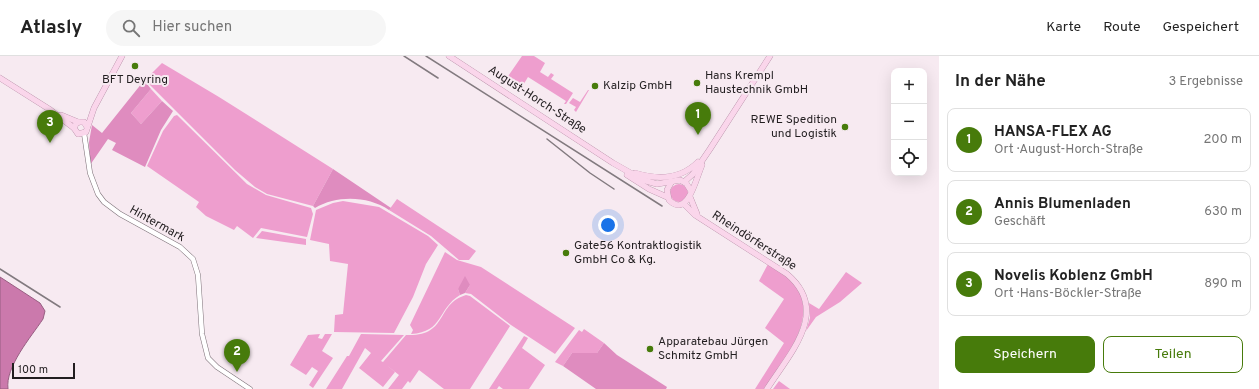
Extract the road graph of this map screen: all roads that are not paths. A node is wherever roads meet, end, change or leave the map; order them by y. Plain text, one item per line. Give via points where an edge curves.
1 (122, 56) edge
2 (448, 56) edge
3 (770, 56) edge
4 (0, 78) edge
5 (94, 108) junction
6 (48, 109) junction
7 (80, 122) junction
8 (87, 127) junction
9 (74, 128) junction
10 (84, 133) junction
11 (710, 149) junction
12 (613, 163) junction
13 (628, 171) junction
14 (684, 182) junction
15 (671, 183) junction
16 (691, 194) junction
17 (667, 197) junction
18 (684, 204) junction
19 (700, 217) junction
20 (250, 389) edge
21 (767, 389) edge

1 - 5 main road
2 - 12 main road, August-Horch-Straße
3 - 11 main road
4 - 6 main road
5 - 7 main road
5 - 8 main road
6 - 7 main road
6 - 9 main road
7 - 8 main road
7 - 9 main road
8 - 10 main road
9 - 10 main road via 78,134
10 - 20 street, Hintermark via 90,173 98,194 113,210 180,247 193,259 198,275 202,334 206,353 210,362
11 - 13 main road via 689,170 675,176 659,178
11 - 14 main road
11 - 16 main road
12 - 13 main road, August-Horch-Straße
12 - 17 main road, August-Horch-Straße via 636,182
13 - 15 main road, August-Horch-Straße via 651,183
14 - 15 main road, August-Horch-Straße
14 - 16 main road
15 - 17 main road
16 - 18 main road
16 - 19 main road, Rheindörferstraße via 693,208
17 - 18 main road, August-Horch-Straße via 674,204
18 - 19 main road, Rheindörferstraße
19 - 21 main road, Rheindörferstraße via 787,274 797,283 805,297 807,313 802,332

